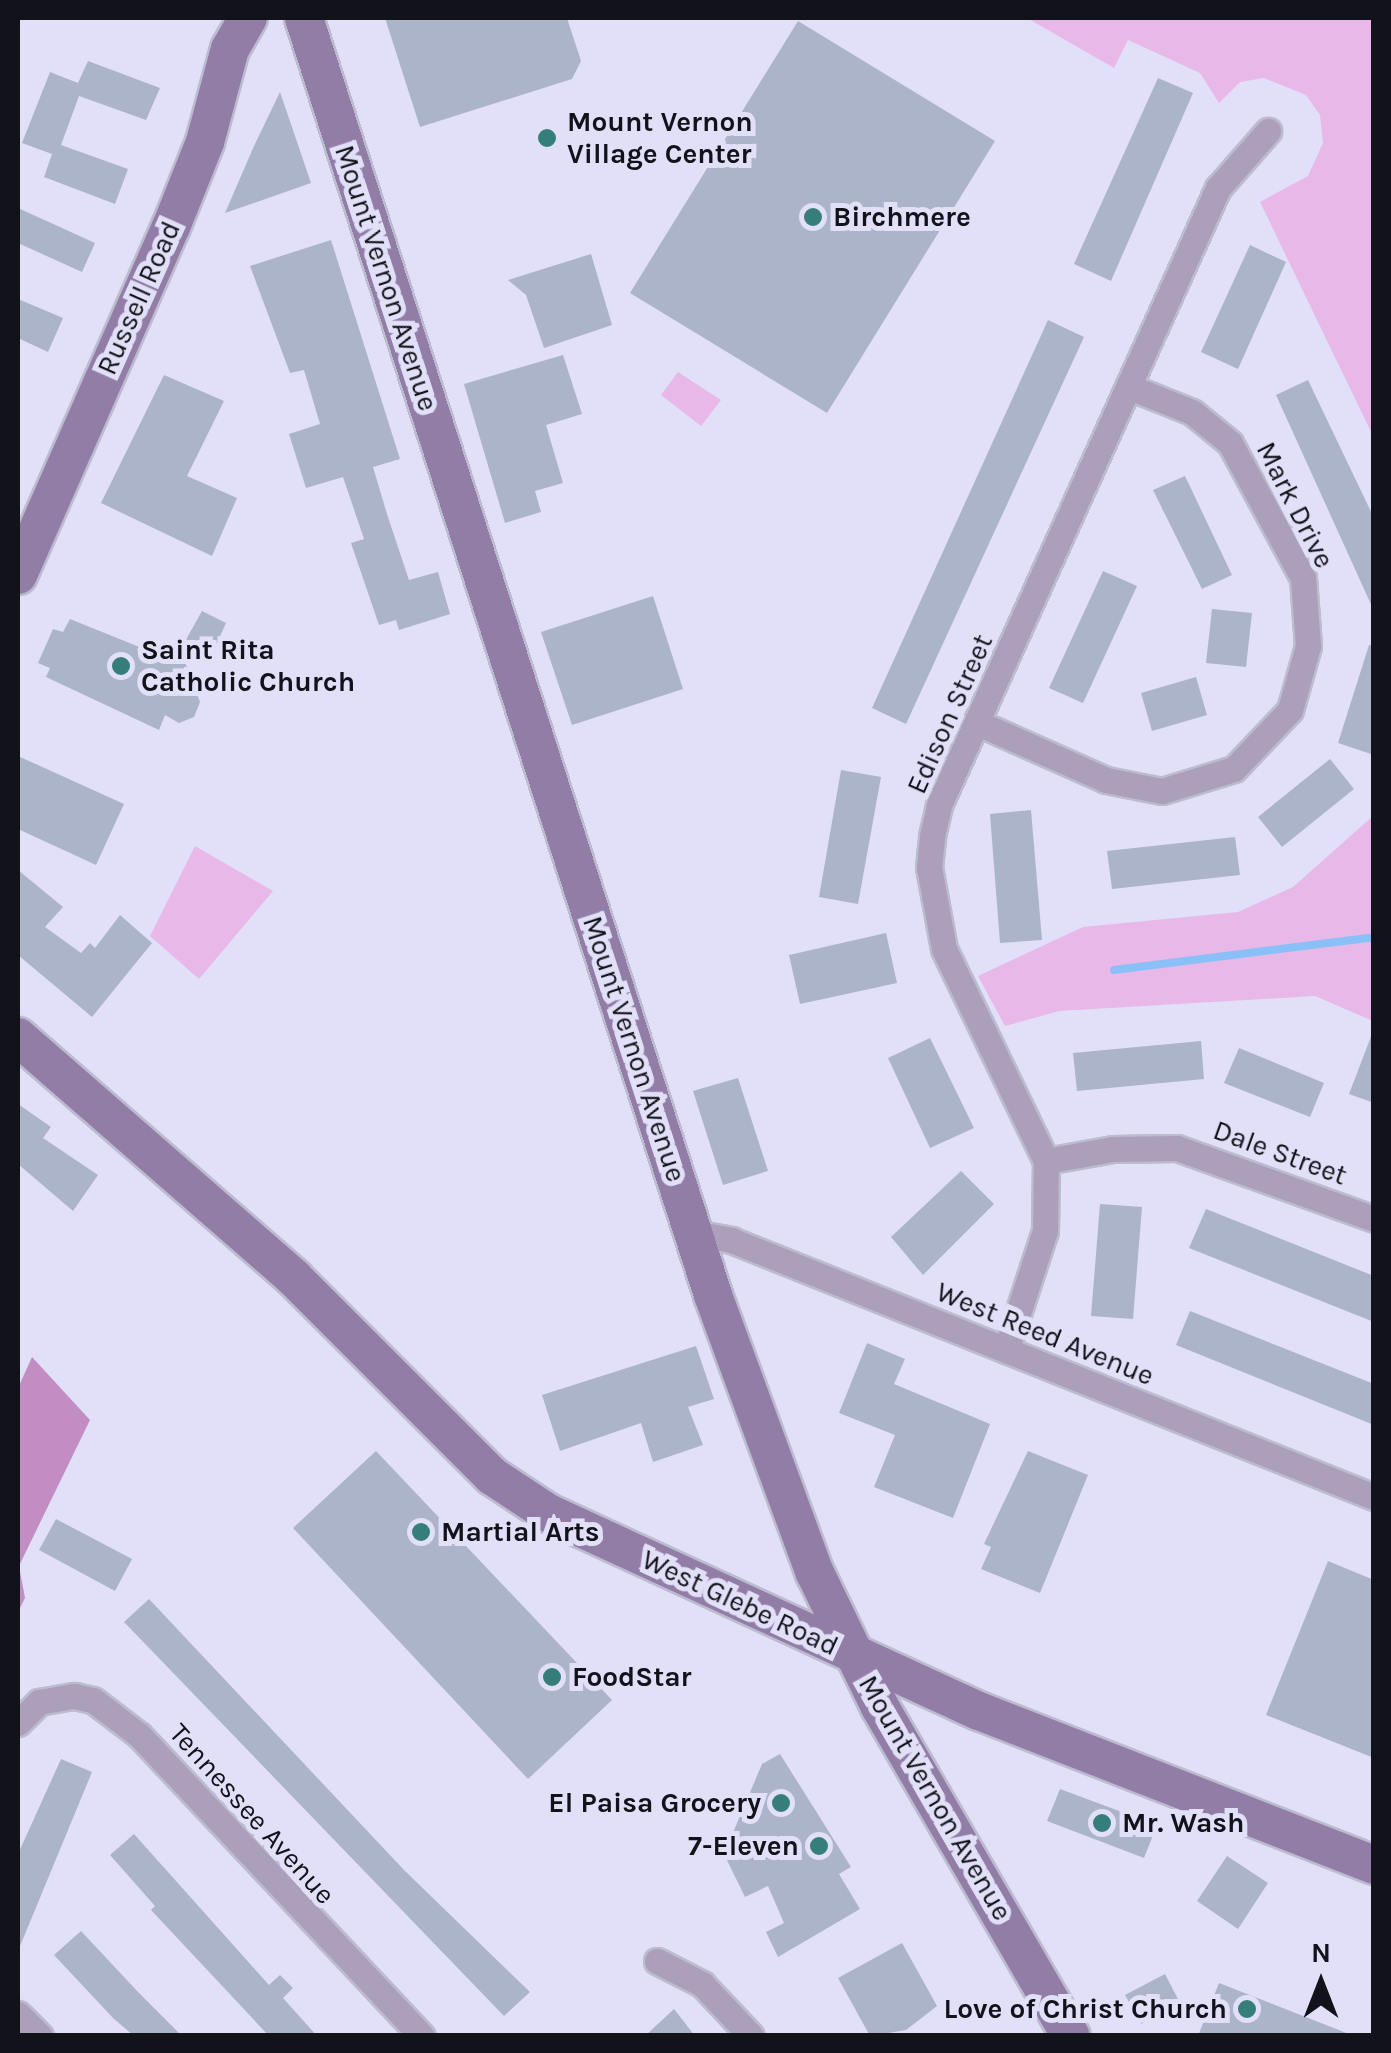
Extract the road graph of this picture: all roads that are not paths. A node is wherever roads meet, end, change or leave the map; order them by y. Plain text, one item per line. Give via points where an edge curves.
1 (304, 18) edge
2 (236, 28) edge
3 (1268, 132) dead end
4 (1132, 388) junction
5 (18, 576) edge
6 (978, 723) junction
7 (18, 1036) edge
8 (1046, 1161) junction
9 (1374, 1219) edge
10 (693, 1233) junction
11 (1006, 1350) junction
12 (1374, 1497) edge
13 (852, 1655) junction
14 (18, 1723) edge
15 (1374, 1864) edge
16 (657, 1961) dead end
17 (18, 2014) edge
18 (40, 2036) edge
19 (422, 2036) edge
20 (751, 2036) edge
21 (1071, 2036) edge

1 - 10 main road, Mount Vernon Avenue
2 - 5 main road, Russell Road via 178,210
3 - 4 street, Edison Street via 1218,188
4 - 6 street, Edison Street
4 - 6 street, Mark Drive via 1192,412 1230,444 1295,561 1310,614 1304,675 1290,710 1234,769 1162,791 1106,780
6 - 8 street, Edison Street via 939,805 932,836 935,917 957,983 1012,1079
7 - 13 main road, West Glebe Road via 294,1278 492,1476 548,1513
8 - 9 street, Dale Street via 1113,1149 1177,1148
8 - 11 street, Edison Street via 1045,1231
10 - 11 street, West Reed Avenue via 732,1240
10 - 13 main road, Mount Vernon Avenue via 814,1573
11 - 12 street, West Reed Avenue
13 - 15 main road, West Glebe Road
13 - 21 main road, Mount Vernon Avenue
14 - 19 street, Tennessee Avenue via 40,1702 94,1700 139,1735
16 - 20 street via 702,1984
17 - 18 street

